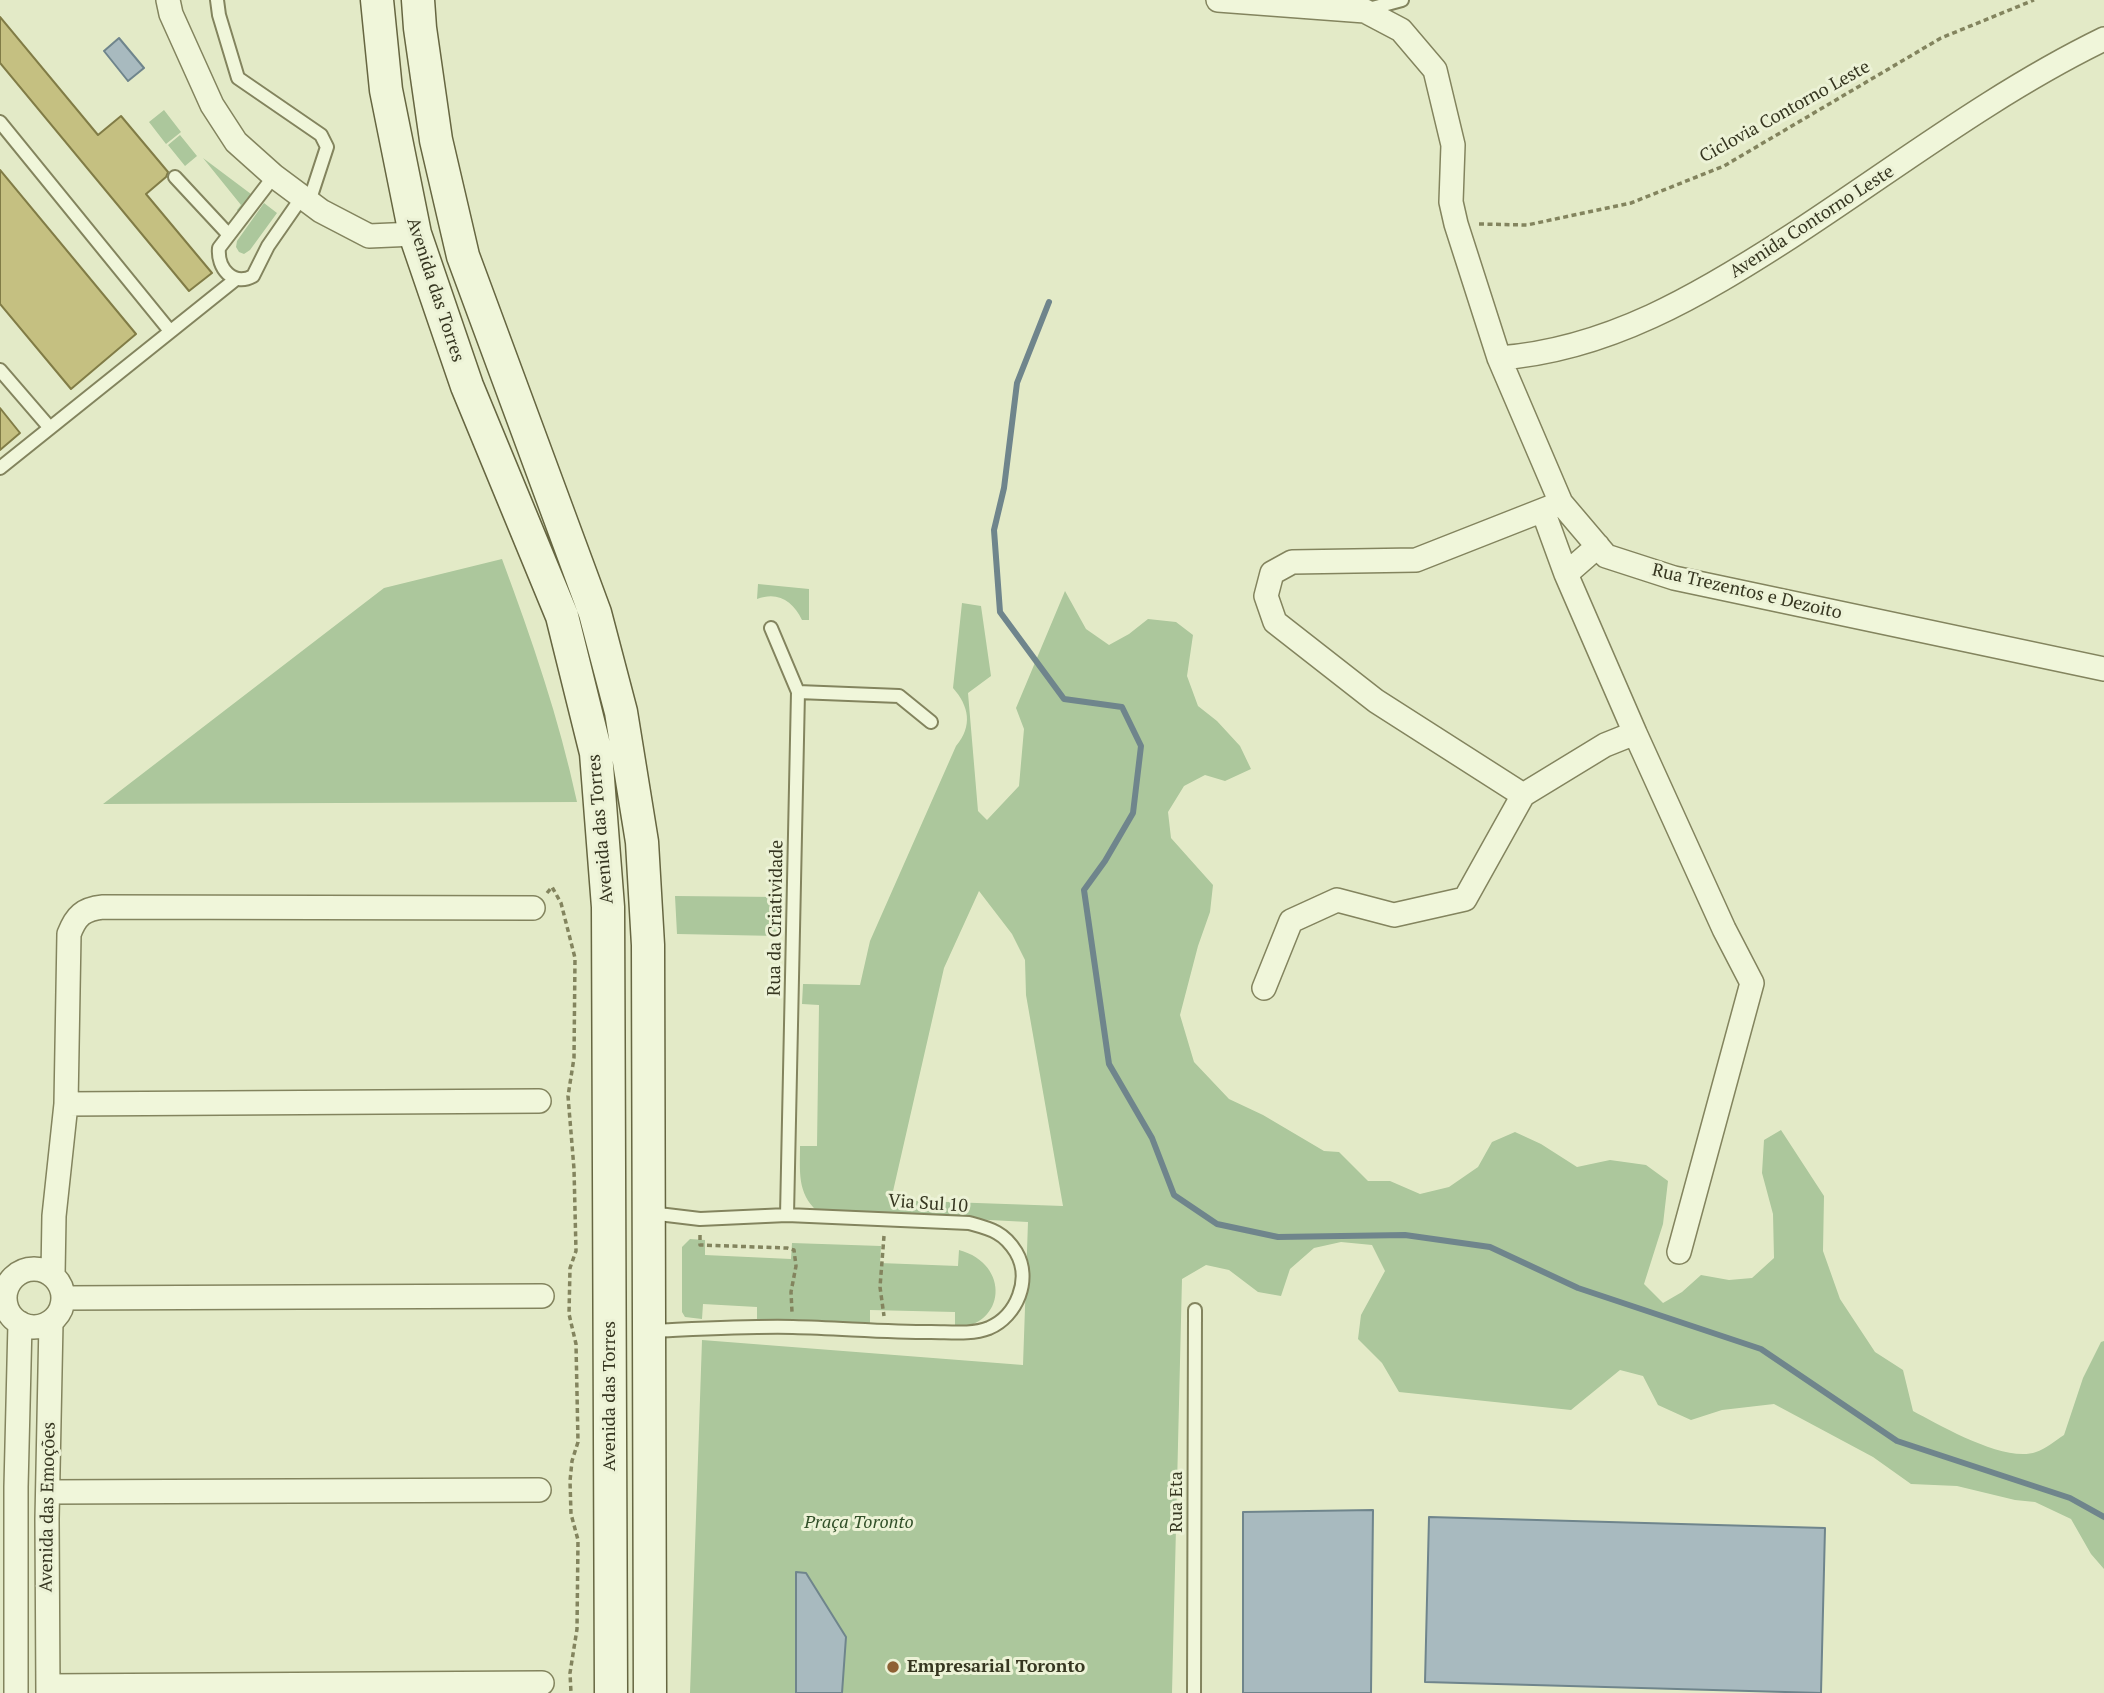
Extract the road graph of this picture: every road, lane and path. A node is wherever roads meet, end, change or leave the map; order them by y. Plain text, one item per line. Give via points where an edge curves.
1 (168, 0) edge
2 (217, 0) edge
3 (377, 0) edge
4 (418, 0) edge
5 (1218, 0) edge
6 (1402, 0) edge
7 (2034, 0) edge
8 (1364, 10) junction
9 (2104, 39) edge
10 (0, 122) edge
11 (274, 176) junction
12 (175, 177) dead end
13 (306, 200) junction
14 (1457, 224) junction
15 (415, 233) junction
16 (229, 235) junction
17 (236, 279) junction
18 (170, 331) junction
19 (1499, 358) junction
20 (0, 370) edge
21 (50, 428) junction
22 (0, 468) edge
23 (1552, 507) junction
24 (1598, 546) junction
25 (1566, 574) junction
26 (771, 628) dead end
27 (2104, 669) edge
28 (798, 692) junction
29 (931, 722) dead end
30 (1635, 733) junction
31 (1523, 795) junction
32 (533, 908) joint
33 (1264, 988) dead end
34 (538, 1101) dead end
35 (66, 1104) junction
36 (648, 1213) junction
37 (787, 1215) junction
38 (54, 1216) junction
39 (884, 1218) junction
40 (700, 1219) junction
41 (1679, 1252) dead end
42 (24, 1271) junction
43 (53, 1275) junction
44 (542, 1296) dead end
45 (3, 1298) edge
46 (64, 1298) junction
47 (1195, 1310) dead end
48 (51, 1322) junction
49 (20, 1323) junction
50 (793, 1327) junction
51 (649, 1331) junction
52 (887, 1332) junction
53 (8, 1487) edge
54 (539, 1490) dead end
55 (48, 1492) junction
56 (542, 1683) dead end
57 (10, 1687) edge
58 (48, 1690) edge
59 (571, 1693) edge
60 (611, 1693) edge
61 (650, 1693) edge
62 (1194, 1693) edge

1 - 11 street via 212,105 236,142
2 - 13 lane via 238,78 321,135 327,146
3 - 15 main road, Avenida das Torres via 386,90
4 - 36 main road, Avenida das Torres via 436,140 463,256 595,613 621,712 642,842 648,946
5 - 8 street, Rua Trezentos e Dezoito
6 - 8 lane
7 - 14 path, Ciclovia Contorno Leste via 1941,38 1724,166 1631,203 1527,225
8 - 14 street, Rua Trezentos e Dezoito via 1401,30 1435,70 1452,145 1451,202
9 - 19 street, Avenida Contorno Leste via 2020,84 1723,280 1666,311 1605,337
10 - 18 lane
11 - 13 street
11 - 16 lane
12 - 16 lane
13 - 15 street via 369,236
13 - 17 lane via 268,246 253,275
14 - 19 street, Rua Trezentos e Dezoito
15 - 60 main road, Avenida das Torres via 467,386 562,616 596,753 608,907
16 - 17 lane via 219,248 219,260
17 - 18 lane
18 - 21 lane
19 - 23 street, Rua Trezentos e Dezoito
20 - 21 lane
21 - 22 lane
23 - 24 street, Rua Trezentos e Dezoito
23 - 25 street
23 - 31 street via 1416,560 1292,562 1272,573 1266,596 1275,622 1376,701
24 - 25 street
24 - 27 street, Rua Trezentos e Dezoito via 1606,556 1674,578
25 - 30 street
26 - 28 lane, Rua da Criatividade
28 - 29 lane via 899,696
28 - 37 lane, Rua da Criatividade
30 - 31 street via 1605,745
30 - 41 street via 1752,983
31 - 33 street via 1465,900 1394,915 1337,901 1292,922
32 - 35 street via 88,908 69,934
32 - 59 path via 552,887 561,903 575,958 574,1058 568,1096 576,1251 570,1268 569,1314 576,1344 578,1442 570,1481 578,1540 578,1629
34 - 35 street
35 - 38 street
36 - 40 lane, Via Sul 10
36 - 51 main road, Avenida das Torres
37 - 39 lane, Via Sul 10
37 - 40 lane, Via Sul 10
38 - 42 street
38 - 43 street
39 - 52 path via 880,1287
39 - 52 lane, Via Sul 10 via 989,1228 1007,1238 1019,1256 1023,1276 1013,1307 989,1328
40 - 50 path via 700,1245 794,1250
42 - 43 street via 39,1269
42 - 45 street via 12,1279
43 - 46 street
44 - 46 street
45 - 49 street
46 - 48 street, Avenida das Emoções
47 - 62 lane, Rua Eta
48 - 49 street via 32,1327
48 - 55 street, Avenida das Emoções
49 - 53 street, Avenida das Emoções
50 - 51 lane, Via Sul 10
50 - 52 lane, Via Sul 10
51 - 61 main road, Avenida das Torres
53 - 57 street, Avenida das Emoções
54 - 55 street
55 - 58 street, Avenida das Emoções
56 - 58 street

